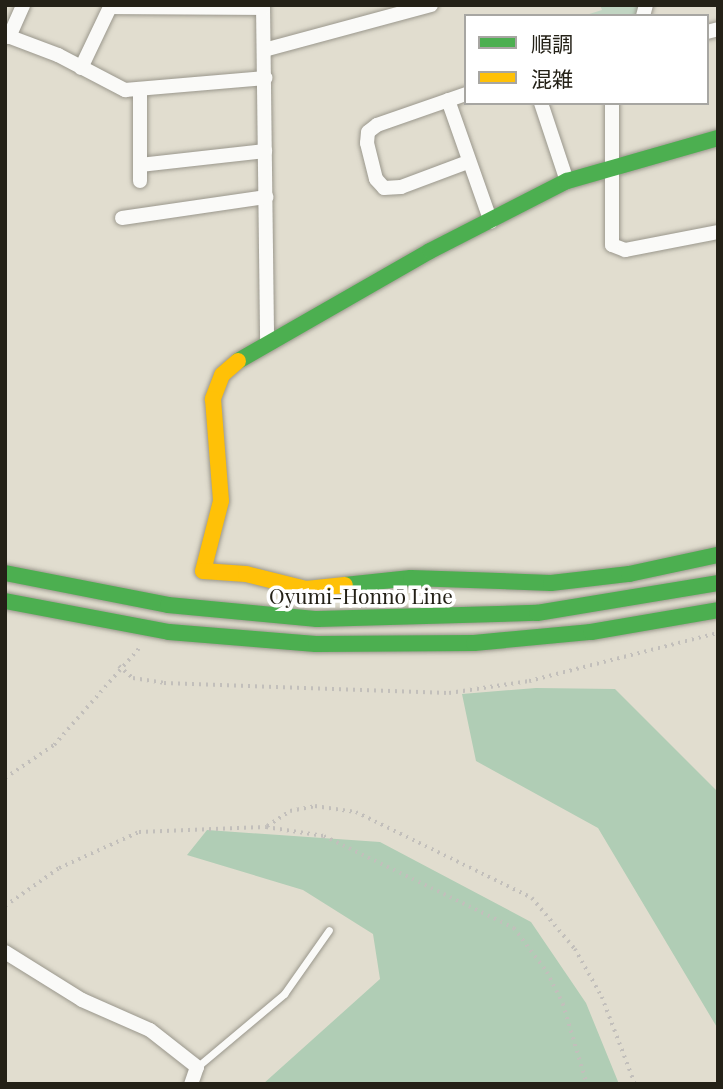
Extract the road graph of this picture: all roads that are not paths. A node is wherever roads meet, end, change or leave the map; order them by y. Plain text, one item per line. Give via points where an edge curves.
1 (23, 5) edge
2 (431, 5) edge
3 (111, 6) edge
4 (263, 6) edge
5 (7, 36) edge
6 (264, 50) junction
7 (81, 68) junction
8 (265, 78) junction
9 (140, 89) junction
10 (464, 95) edge
11 (448, 100) junction
12 (542, 105) edge
13 (612, 105) edge
14 (718, 138) edge
15 (265, 151) junction
16 (468, 162) junction
17 (140, 166) junction
18 (610, 167) junction
19 (140, 181) dead end
20 (567, 181) junction
21 (266, 197) junction
22 (122, 218) dead end
23 (491, 222) junction
24 (718, 232) edge
25 (267, 344) junction
26 (718, 555) edge
27 (5, 573) edge
28 (718, 583) edge
29 (5, 601) edge
30 (718, 610) edge
31 (330, 930) dead end
32 (5, 952) edge
33 (197, 1067) junction
34 (191, 1084) edge

1 - 5 street
2 - 6 street
3 - 4 street
3 - 7 street
4 - 6 street
5 - 7 street
6 - 8 street
7 - 9 street via 125,90
8 - 9 street
8 - 15 street
9 - 17 street
10 - 11 street
11 - 16 street
11 - 16 street via 368,132 376,179 384,188 401,187
12 - 20 street
13 - 18 street
14 - 18 main road
15 - 17 street
15 - 21 street
16 - 23 street
17 - 19 street
18 - 20 main road
18 - 24 street via 612,246 625,250
20 - 23 main road
21 - 22 street
21 - 25 street
23 - 25 main road via 430,251
25 - 26 main road via 234,363 216,386 213,413 221,501 203,571 246,574 306,589 411,578 551,583 629,574
27 - 28 main road, Oyumi-Honnō Line via 168,606 317,619 537,613
29 - 30 main road via 169,632 316,644 474,643 591,632
31 - 33 lane via 284,994
32 - 33 street via 82,999 150,1030
33 - 34 street

